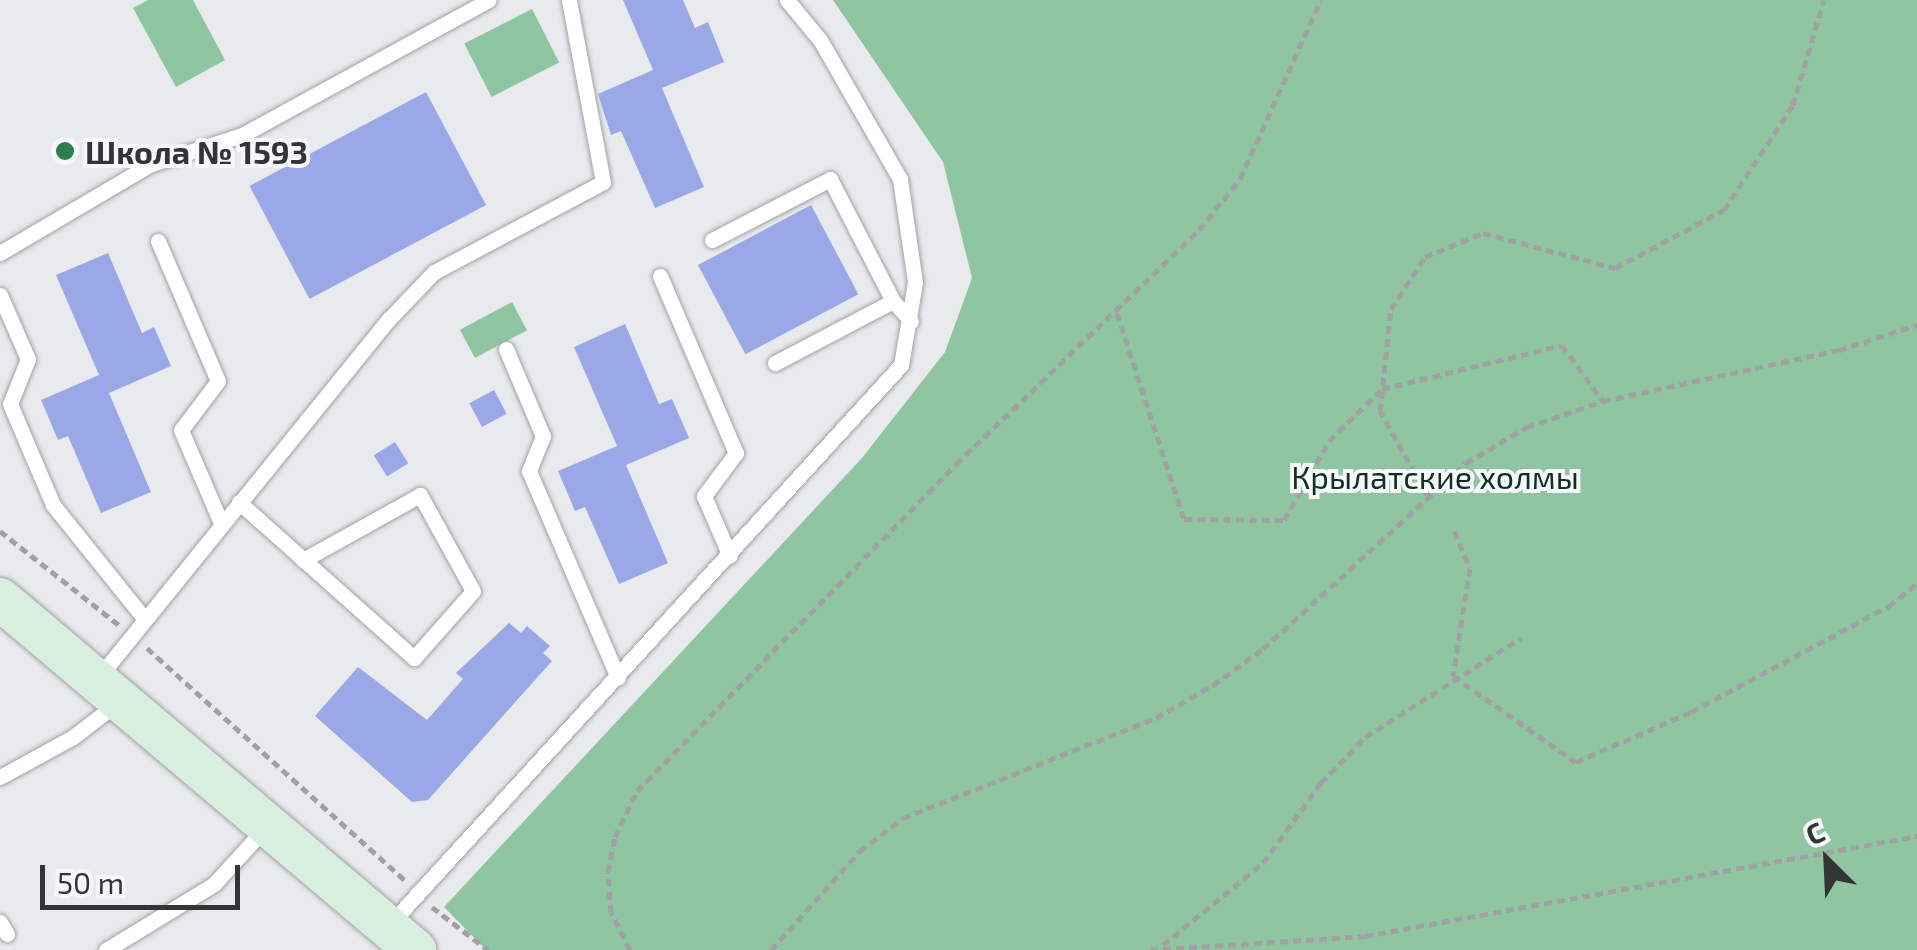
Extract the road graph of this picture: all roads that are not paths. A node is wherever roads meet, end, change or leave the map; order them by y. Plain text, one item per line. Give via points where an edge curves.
1 (489, 0) edge
2 (570, 0) edge
3 (788, 0) edge
4 (712, 240) dead end
5 (158, 241) dead end
6 (0, 252) edge
7 (660, 276) dead end
8 (0, 296) edge
9 (892, 301) junction
10 (910, 321) junction
11 (506, 349) dead end
12 (775, 363) dead end
13 (238, 502) junction
14 (222, 524) junction
15 (730, 556) junction
16 (303, 560) junction
17 (0, 600) edge
18 (144, 618) junction
19 (618, 678) junction
20 (110, 688) junction
21 (0, 777) edge
22 (268, 824) junction
23 (401, 938) edge
24 (106, 950) edge

1 - 6 lane via 242,135 151,164
2 - 13 lane via 604,182 434,272
3 - 10 lane via 820,40 900,179 912,236
4 - 9 lane via 830,179
5 - 14 lane via 218,380 181,430
7 - 15 lane via 736,454 704,496
8 - 18 lane via 28,359 10,404 53,505
9 - 10 lane
9 - 12 lane
10 - 15 lane via 901,366
11 - 19 lane via 544,436 529,472
13 - 14 lane
13 - 16 lane
14 - 18 lane
15 - 19 lane
16 - 16 lane via 414,658 473,591 420,495
17 - 20 street
18 - 20 lane
19 - 23 lane via 419,893
20 - 21 lane via 74,737
20 - 22 street
22 - 23 street
22 - 24 lane via 214,884

